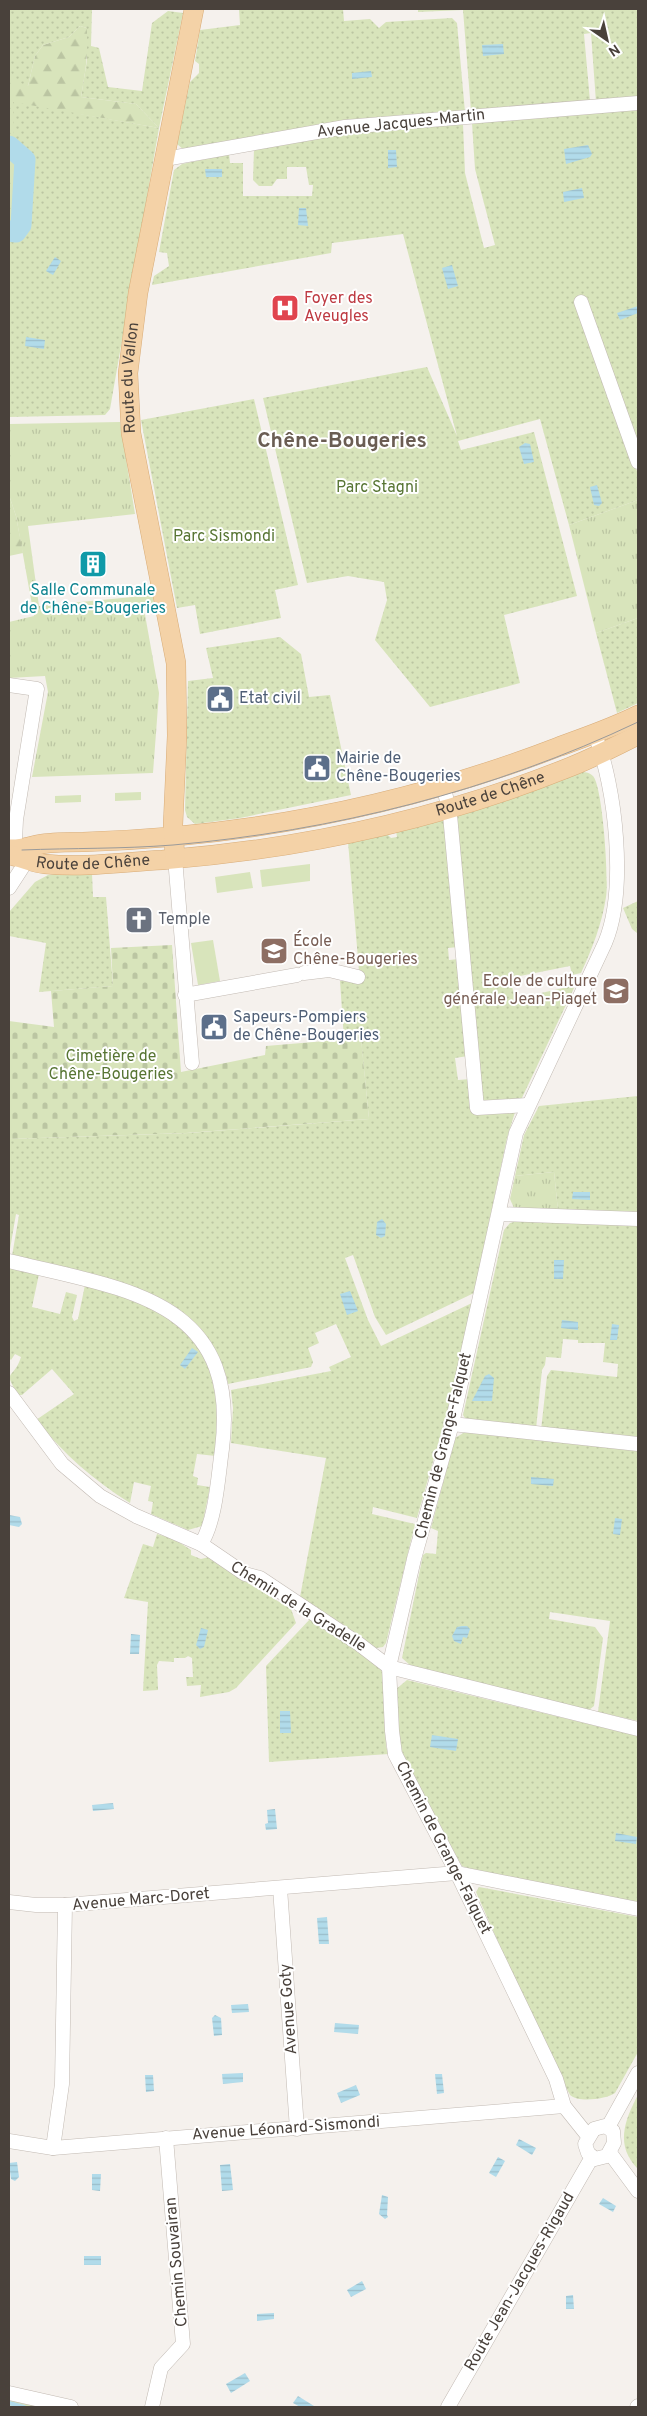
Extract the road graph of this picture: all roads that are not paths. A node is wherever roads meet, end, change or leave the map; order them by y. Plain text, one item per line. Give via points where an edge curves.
1 (194, 9) edge
2 (638, 103) edge
3 (165, 159) junction
4 (581, 302) dead end
5 (638, 462) edge
6 (9, 685) edge
7 (638, 715) edge
8 (638, 734) edge
9 (595, 735) junction
10 (602, 753) junction
11 (444, 788) junction
12 (449, 808) junction
13 (174, 837) junction
14 (15, 853) edge
15 (176, 858) junction
16 (9, 888) edge
17 (358, 977) dead end
18 (185, 995) junction
19 (192, 1062) dead end
20 (528, 1105) junction
21 (499, 1214) junction
22 (638, 1219) edge
23 (9, 1261) edge
24 (9, 1393) edge
25 (452, 1424) junction
26 (638, 1444) edge
27 (201, 1544) junction
28 (389, 1667) junction
29 (638, 1729) edge
30 (457, 1873) junction
31 (280, 1888) junction
32 (9, 1902) edge
33 (65, 1905) junction
34 (638, 1909) edge
35 (638, 2074) edge
36 (564, 2106) junction
37 (608, 2127) junction
38 (297, 2129) junction
39 (588, 2136) junction
40 (166, 2138) junction
41 (9, 2141) edge
42 (53, 2148) junction
43 (610, 2153) junction
44 (592, 2157) junction
45 (637, 2188) edge
46 (9, 2393) edge
47 (71, 2407) edge
48 (152, 2407) edge
49 (448, 2407) edge

1 - 3 main road, Route du Vallon
2 - 3 street, Avenue Jacques-Martin via 345,127
3 - 13 main road, Route du Vallon via 138,293 128,388 131,433 176,663
4 - 5 street
6 - 14 street via 37,689 16,820
7 - 9 main road, Route de Chêne
8 - 10 main road, Route de Chêne
9 - 10 street, Chemin de Grange-Falquet
9 - 11 main road, Route de Chêne
10 - 12 main road, Route de Chêne via 533,781
10 - 20 street, Chemin de Grange-Falquet via 615,834 614,918
11 - 12 street
11 - 13 main road, Route de Chêne via 306,819
12 - 15 main road, Route de Chêne via 310,840
12 - 20 street via 477,1108
13 - 14 main road, Route de Chêne via 44,844
13 - 15 main road, Route du Vallon
14 - 15 main road, Route de Chêne via 37,863 60,864
14 - 16 street via 22,868
15 - 18 street
17 - 18 street via 329,970
18 - 19 street
20 - 21 street, Chemin de Grange-Falquet via 516,1133
21 - 22 street
21 - 25 street, Chemin de Grange-Falquet
23 - 27 street via 146,1298 174,1313 202,1340 214,1361 225,1408 221,1456 208,1532
24 - 27 street, Chemin de la Gradelle via 62,1464 100,1496 136,1516
25 - 26 street
25 - 28 street, Chemin de Grange-Falquet via 414,1559
27 - 28 street, Chemin de la Gradelle via 245,1574 260,1578
28 - 29 street, Chemin de la Gradelle
28 - 30 street, Chemin de Grange-Falquet via 395,1754
30 - 31 street, Avenue Marc-Doret
30 - 34 street, Avenue Marc-Doret
30 - 36 street, Chemin de Grange-Falquet via 556,2079
31 - 33 street, Avenue Marc-Doret
31 - 38 street, Avenue Goty
32 - 33 street
33 - 42 street, Avenue Marc-Doret via 62,2084
35 - 37 street
36 - 38 street, Avenue Léonard-Sismondi
36 - 39 street, Chemin de Grange-Falquet
37 - 39 street via 597,2127
37 - 43 street via 615,2138
38 - 40 street, Avenue Léonard-Sismondi
39 - 44 street via 586,2148
40 - 42 street, Avenue Léonard-Sismondi
40 - 48 street, Chemin Souvairan via 183,2344 162,2368
41 - 42 street, Avenue Léonard-Sismondi
43 - 44 street via 603,2158
43 - 45 street
44 - 49 street, Route Jean-Jacques-Rigaud
46 - 47 street

